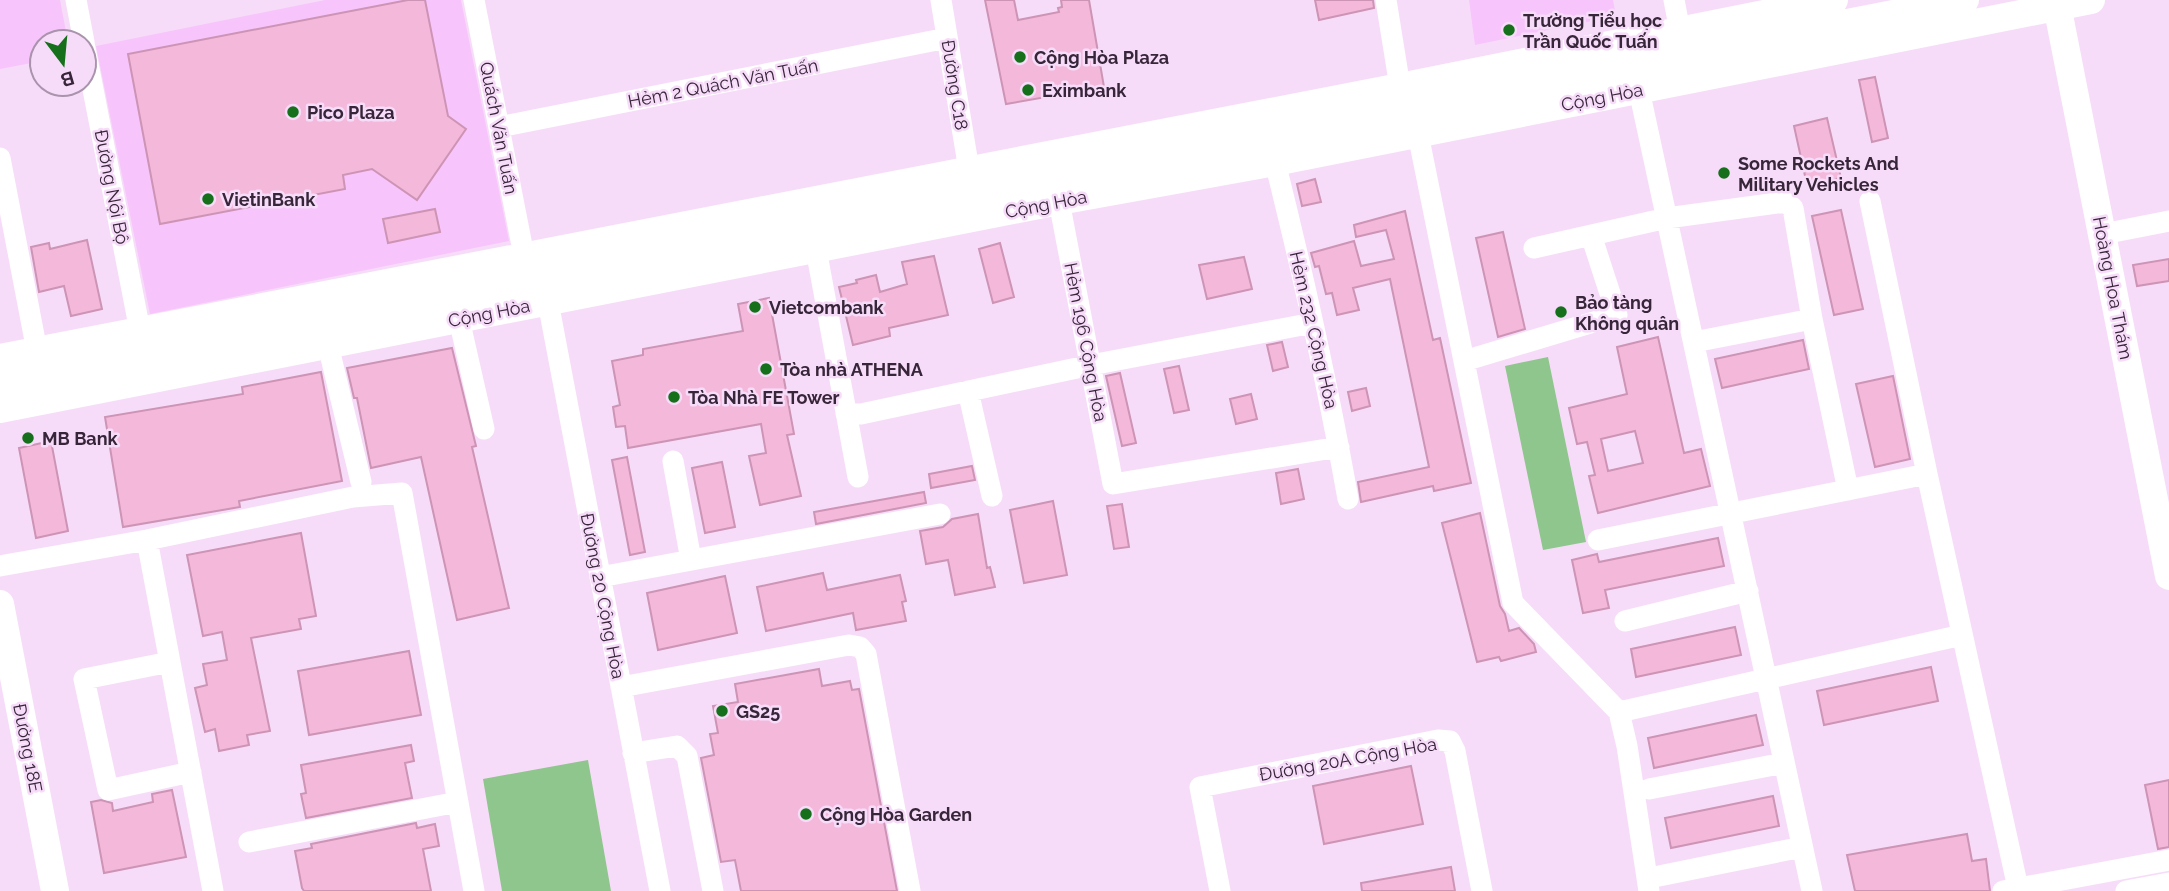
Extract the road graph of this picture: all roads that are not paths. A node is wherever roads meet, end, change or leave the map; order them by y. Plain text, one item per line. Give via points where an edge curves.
1 (76, 0) edge
2 (474, 0) edge
3 (941, 0) edge
4 (1386, 0) edge
5 (1674, 0) edge
6 (1834, 0) edge
7 (1925, 0) edge
8 (1965, 0) edge
9 (2091, 0) edge
10 (2057, 3) edge
11 (81, 28) edge
12 (1679, 31) junction
13 (1932, 32) junction
14 (947, 38) junction
15 (1639, 90) junction
16 (95, 98) edge
17 (1410, 110) junction
18 (499, 127) junction
19 (0, 158) edge
20 (1275, 162) junction
21 (969, 170) junction
22 (3, 190) edge
23 (1059, 201) junction
24 (1870, 201) dead end
25 (1667, 218) junction
26 (2169, 221) edge
27 (2103, 234) junction
28 (1591, 235) junction
29 (1534, 248) dead end
30 (816, 249) junction
31 (524, 257) junction
32 (548, 302) junction
33 (459, 319) junction
34 (1812, 319) junction
35 (1314, 323) junction
36 (140, 331) junction
37 (1694, 342) junction
38 (327, 345) junction
39 (37, 351) junction
40 (0, 358) edge
41 (1464, 361) junction
42 (1091, 365) junction
43 (0, 384) edge
44 (968, 391) junction
45 (0, 409) edge
46 (846, 414) junction
47 (484, 429) dead end
48 (1339, 447) junction
49 (673, 461) dead end
50 (1927, 474) junction
51 (858, 477) dead end
52 (362, 482) dead end
53 (1848, 490) junction
54 (992, 496) dead end
55 (1348, 499) dead end
56 (1731, 512) junction
57 (940, 514) dead end
58 (148, 540) junction
59 (1598, 540) dead end
60 (691, 560) junction
61 (0, 566) edge
62 (2169, 576) edge
63 (600, 577) junction
64 (1748, 592) junction
65 (0, 604) edge
66 (1625, 621) dead end
67 (1962, 635) junction
68 (170, 662) junction
69 (1766, 679) junction
70 (621, 687) junction
71 (1619, 712) junction
72 (633, 753) junction
73 (1784, 763) junction
74 (191, 772) junction
75 (1649, 789) dead end
76 (458, 802) junction
77 (249, 842) dead end
78 (1802, 847) junction
79 (2169, 860) edge
80 (1654, 883) edge
81 (2169, 883) edge
82 (2010, 890) edge
83 (55, 891) edge
84 (213, 891) edge
85 (474, 891) edge
86 (660, 891) edge
87 (713, 891) edge
88 (910, 891) edge
89 (1220, 891) edge
90 (1482, 891) edge
91 (1812, 891) edge
92 (2126, 891) edge

1 - 11 street, Đường Nội Bộ
2 - 18 street, Quách Văn Tuấn
3 - 14 street, Đường C18
4 - 17 street
5 - 12 street
6 - 12 main road, Cộng Hòa
7 - 13 main road
8 - 17 main road
9 - 10 main road, Cộng Hòa
10 - 13 main road, Cộng Hòa
10 - 27 main road, Hoàng Hoa Thám
12 - 17 main road, Cộng Hòa
13 - 15 main road, Cộng Hòa
14 - 18 street, Hẻm 2 Quách Văn Tuấn
14 - 21 street, Đường C18
15 - 17 main road, Cộng Hòa
15 - 25 street
16 - 36 street, Đường Nội Bộ
17 - 20 main road, Cộng Hòa
17 - 21 main road, Cộng Hòa
17 - 41 street
17 - 43 main road, Cộng Hòa
18 - 31 street, Quách Văn Tuấn
19 - 22 street
20 - 23 main road, Cộng Hòa
20 - 35 street, Hẻm 232 Cộng Hòa
21 - 31 main road, Cộng Hòa
22 - 39 street
23 - 30 main road, Cộng Hòa
23 - 42 street, Hẻm 196 Cộng Hòa
24 - 50 street
25 - 28 street
25 - 34 street via 1790,204
25 - 37 street
26 - 27 street
27 - 62 main road, Hoàng Hoa Thám
28 - 29 street
28 - 41 street via 1617,316
30 - 32 main road, Cộng Hòa
30 - 46 street
31 - 36 main road, Cộng Hòa
32 - 33 main road, Cộng Hòa
32 - 63 street, Đường 20 Cộng Hòa
33 - 38 main road, Cộng Hòa
33 - 47 street
34 - 37 street
34 - 53 street
35 - 42 street
35 - 48 street, Hẻm 232 Cộng Hòa
36 - 39 main road, Cộng Hòa
37 - 56 street
38 - 45 main road, Cộng Hòa
38 - 52 street
39 - 40 main road, Cộng Hòa
41 - 71 street via 1513,603
42 - 44 street
42 - 48 street, Hẻm 196 Cộng Hòa via 1114,484
44 - 46 street
44 - 54 street
46 - 51 street
48 - 55 street, Hẻm 232 Cộng Hòa
49 - 60 street
50 - 53 street
50 - 67 street
53 - 56 street
56 - 59 street
56 - 64 street
57 - 60 street
58 - 61 street
58 - 68 street
58 - 76 street via 353,496 402,493
60 - 63 street
63 - 70 street, Đường 20 Cộng Hòa
64 - 66 street
64 - 69 street
65 - 83 main road, Đường 18E
67 - 69 street
67 - 82 street
68 - 74 street
68 - 74 street via 84,679 108,790
69 - 71 street
69 - 73 street
70 - 72 street, Đường 20 Cộng Hòa
70 - 88 street via 849,645 860,647 866,654
71 - 80 street
72 - 86 street, Đường 20 Cộng Hòa
72 - 87 street via 677,746 684,750
73 - 75 street
73 - 78 street
74 - 84 street
76 - 77 street
76 - 85 street
78 - 80 street
78 - 91 street
79 - 82 street
81 - 92 street
89 - 90 street, Đường 20A Cộng Hòa via 1200,787 1438,740 1450,741 1455,751

